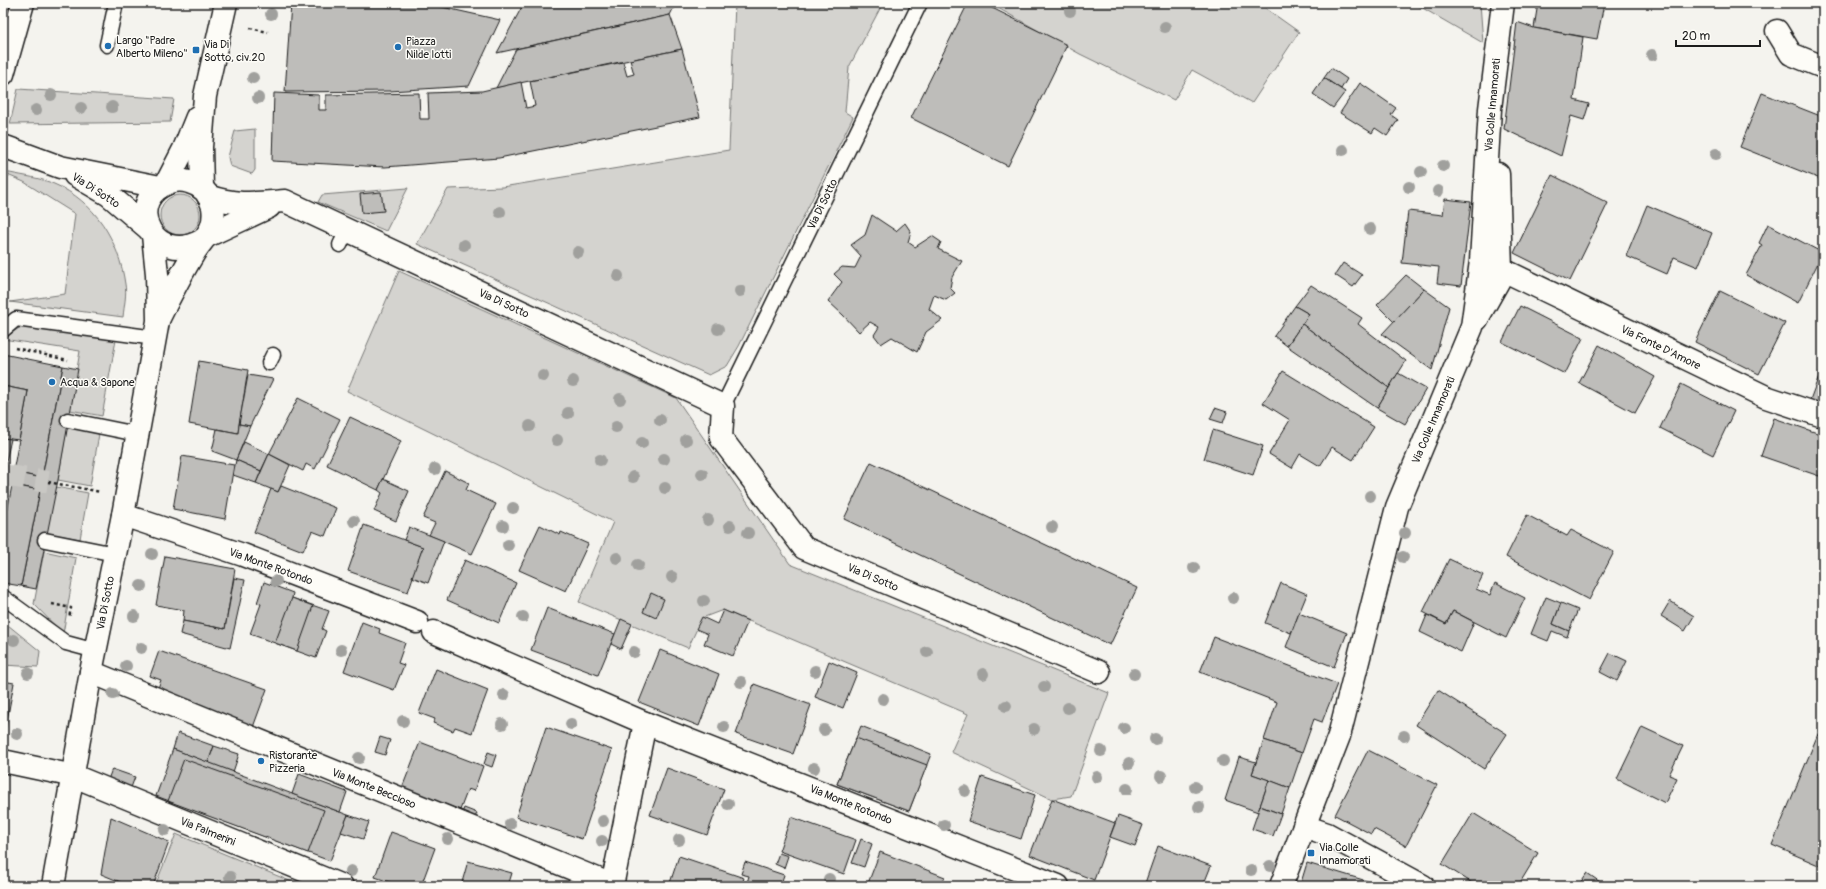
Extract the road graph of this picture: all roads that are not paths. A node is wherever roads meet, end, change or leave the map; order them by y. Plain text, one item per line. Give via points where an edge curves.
1 (23, 3) edge
2 (116, 3) edge
3 (226, 3) edge
4 (920, 3) edge
5 (1503, 3) edge
6 (1776, 30) dead end
7 (107, 45) dead end
8 (1823, 67) edge
9 (3, 74) edge
10 (205, 96) junction
11 (3, 146) edge
12 (1488, 166) junction
13 (60, 167) junction
14 (163, 185) junction
15 (205, 192) junction
16 (285, 201) junction
17 (151, 232) junction
18 (204, 238) junction
19 (1502, 269) junction
20 (1472, 327) junction
21 (156, 329) junction
22 (3, 330) edge
23 (723, 406) junction
24 (1823, 416) edge
25 (68, 420) dead end
26 (137, 434) junction
27 (123, 515) junction
28 (45, 540) dead end
29 (115, 554) junction
30 (3, 597) edge
31 (96, 651) junction
32 (91, 672) junction
33 (1099, 672) dead end
34 (645, 723) junction
35 (3, 761) edge
36 (74, 776) junction
37 (1304, 826) junction
38 (612, 885) edge
39 (53, 886) edge
40 (342, 886) edge
41 (1058, 886) edge
42 (1281, 886) edge
43 (1423, 886) edge

1 - 9 street
2 - 7 lane
3 - 10 street
4 - 23 lane, Via Di Sotto
5 - 12 street, Via Colle Innamorati via 1490,109
6 - 8 street via 1791,54
10 - 14 street via 184,149
10 - 15 street via 201,161
11 - 13 street, Via Di Sotto
12 - 19 street via 1499,175
12 - 20 street, Via Colle Innamorati
13 - 14 street, Via Di Sotto
13 - 17 street, Via Di Sotto via 110,195
14 - 15 street via 184,181
14 - 17 street via 148,202 146,220
15 - 16 street, Via Di Sotto via 224,202 246,204
15 - 18 street via 214,212 211,228
16 - 18 street
16 - 23 street, Via Di Sotto via 344,237
17 - 18 street via 161,243 170,247 191,246
17 - 21 street, Via Di Sotto via 157,274
18 - 21 street, Via Di Sotto via 184,268
19 - 20 street via 1499,280
19 - 24 street, Via Fonte D'Amore via 1766,397
20 - 37 street, Via Colle Innamorati via 1397,507 1338,736
21 - 22 lane via 16,320
21 - 26 street, Via Di Sotto
23 - 33 street, Via Di Sotto via 721,438 804,548
25 - 26 lane
26 - 27 street, Via Di Sotto
27 - 29 street, Via Di Sotto
27 - 34 street, Via Monte Rotondo via 243,555 425,627
28 - 29 lane
29 - 31 street, Via Di Sotto
30 - 31 lane via 66,643
31 - 32 street, Via Di Sotto
32 - 36 street, Via Di Sotto
32 - 38 street, Via Monte Beccioso
34 - 38 street
34 - 41 street, Via Monte Rotondo
35 - 36 street, Via Palmerini
36 - 39 street, Via Di Sotto
36 - 40 street, Via Palmerini
37 - 42 street, Via Colle Innamorati
37 - 43 street via 1327,834

